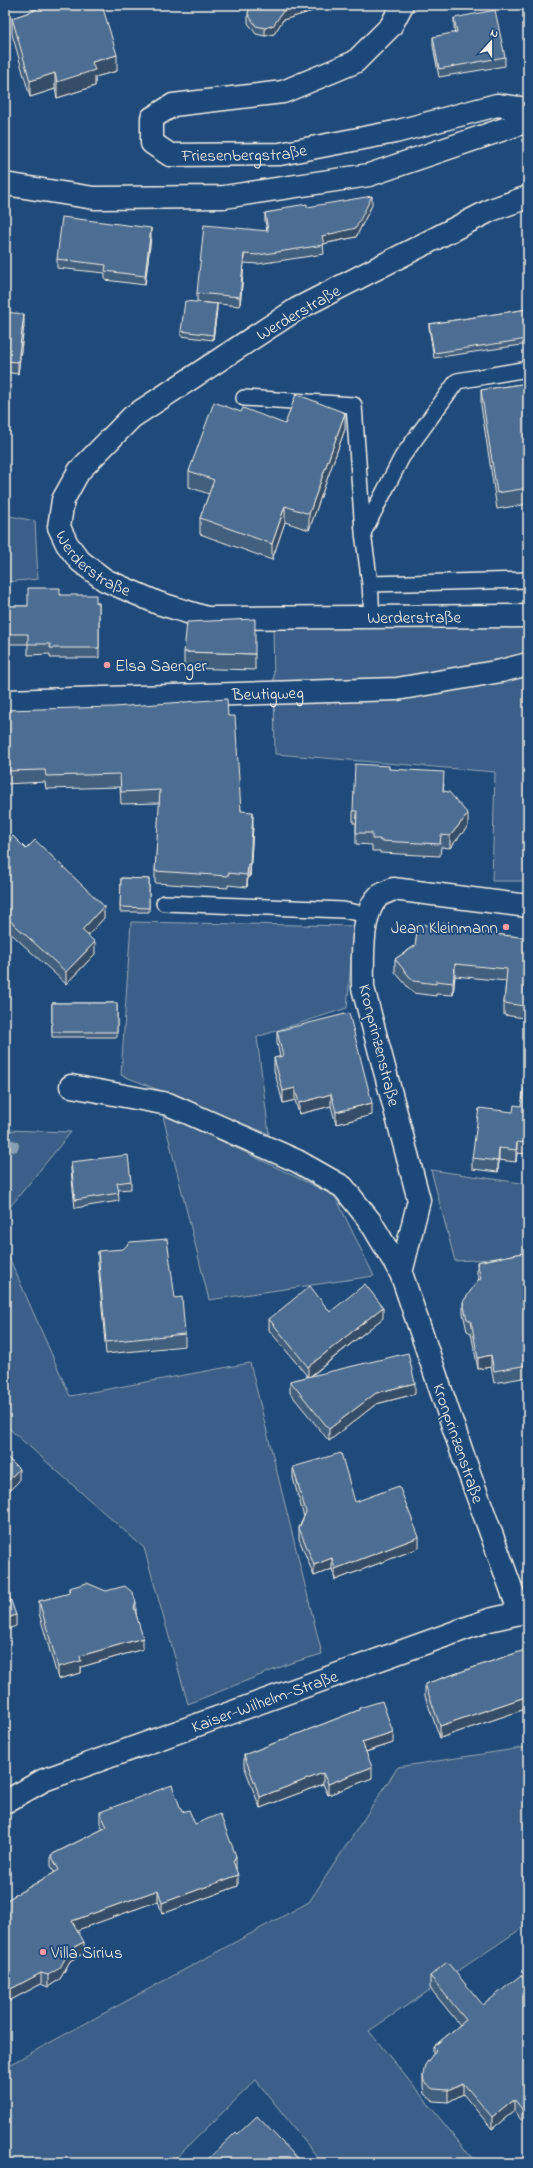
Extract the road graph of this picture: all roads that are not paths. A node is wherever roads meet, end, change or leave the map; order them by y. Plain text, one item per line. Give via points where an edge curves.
1 (402, 5) edge
2 (528, 109) edge
3 (528, 121) edge
4 (5, 184) edge
5 (528, 197) edge
6 (528, 369) edge
7 (244, 398) dead end
8 (363, 533) junction
9 (528, 580) edge
10 (370, 584) junction
11 (528, 616) edge
12 (372, 617) junction
13 (528, 664) edge
14 (5, 701) edge
15 (164, 903) dead end
16 (528, 906) edge
17 (368, 915) junction
18 (71, 1086) dead end
19 (402, 1273) junction
20 (524, 1613) edge
21 (5, 1802) edge

1 - 2 street, Friesenbergstraße via 392,26 355,62 283,92 173,105 152,118 152,143 170,155 280,154 395,132 497,105
3 - 4 street via 369,175 224,197 94,198
5 - 12 street, Werderstraße via 492,210 290,313 132,417 79,471 63,500 58,527 80,561 105,580 158,603 207,618
6 - 8 lane via 456,381 402,457
7 - 8 lane via 354,405
8 - 10 lane
9 - 10 lane
10 - 12 lane
11 - 12 street, Werderstraße
13 - 14 street, Beutigweg via 397,689
15 - 17 lane via 344,910
16 - 17 street, Kronprinzenstraße via 393,889 377,898
17 - 19 street, Kronprinzenstraße via 363,954 363,988 419,1200
18 - 19 street, Kronprinzenstraße via 168,1104 297,1161 343,1187 370,1221
19 - 20 street, Kronprinzenstraße via 467,1467
20 - 21 street, Kaiser-Wilhelm-Straße via 488,1620 44,1780

